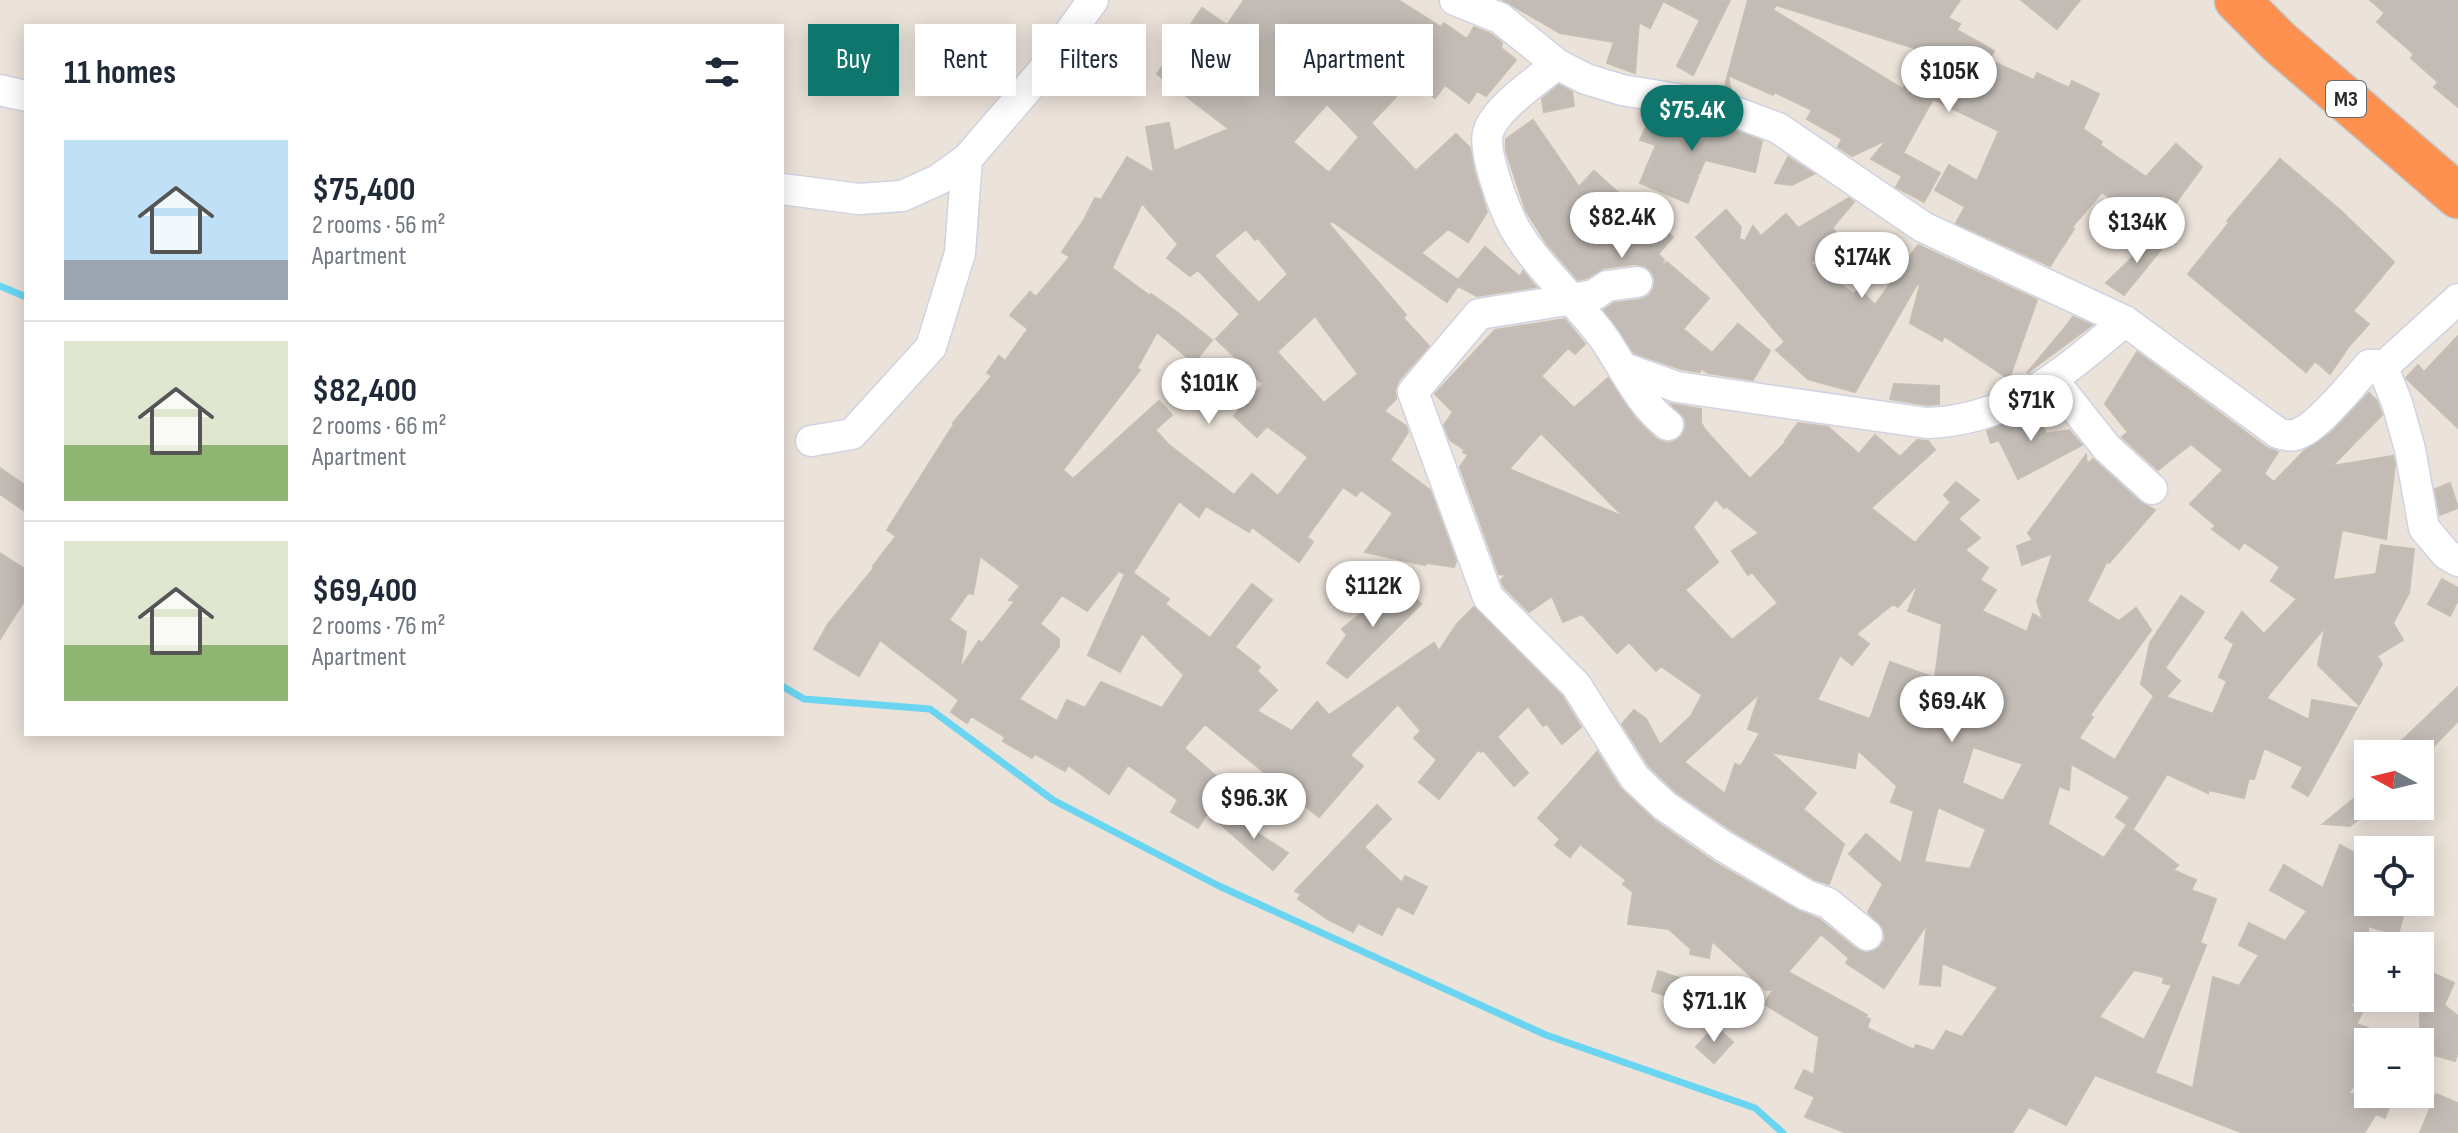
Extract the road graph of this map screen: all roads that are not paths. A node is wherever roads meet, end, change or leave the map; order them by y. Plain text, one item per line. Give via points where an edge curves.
1 (1093, 0) edge
2 (1455, 0) edge
3 (2237, 0) edge
4 (1557, 64) junction
5 (0, 90) edge
6 (24, 96) edge
7 (967, 159) junction
8 (784, 189) edge
9 (2458, 196) edge
10 (1637, 282) dead end
11 (1573, 299) junction
12 (2458, 299) edge
13 (2125, 321) junction
14 (1624, 368) junction
15 (2382, 368) junction
16 (2053, 380) junction
17 (1668, 425) dead end
18 (811, 441) dead end
19 (2152, 489) dead end
20 (2458, 561) edge
21 (1867, 935) dead end

1 - 7 street via 1041,73
2 - 4 street via 1500,18
3 - 9 highway, M3
4 - 11 street via 1499,115 1487,142 1513,226
4 - 13 street via 1622,90 1719,106 1778,128 1923,227
5 - 6 street
7 - 8 street via 902,196 859,199
7 - 18 street via 960,253 931,347 852,434
10 - 11 street
11 - 14 street
11 - 21 street via 1479,314 1413,392 1488,597 1576,685 1635,778 1665,806 1806,895 1828,903
12 - 15 street
13 - 15 street via 2284,435 2300,434 2314,424 2369,365
13 - 16 street
14 - 16 street via 1677,387 1927,423 1951,422 2025,398
14 - 17 street via 1651,410
15 - 20 street via 2410,449 2424,528
16 - 19 street via 2107,448

